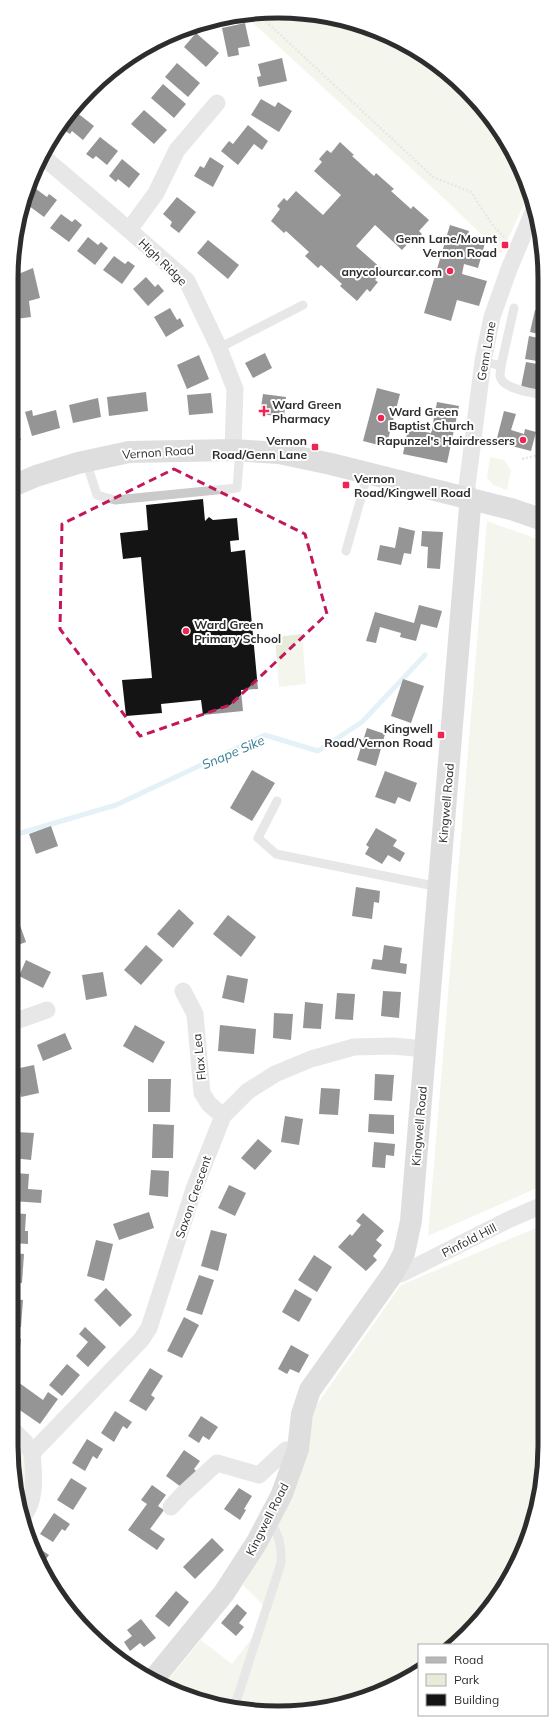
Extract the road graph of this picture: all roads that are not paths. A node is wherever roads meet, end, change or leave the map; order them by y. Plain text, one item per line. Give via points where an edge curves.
1 (217, 103) dead end
2 (47, 160) edge
3 (531, 217) edge
4 (129, 230) junction
5 (303, 305) dead end
6 (514, 308) dead end
7 (219, 348) junction
8 (483, 361) junction
9 (501, 366) junction
10 (538, 394) edge
11 (237, 450) junction
12 (86, 461) junction
13 (368, 473) junction
14 (18, 484) edge
15 (468, 498) junction
16 (538, 518) edge
17 (346, 551) dead end
18 (277, 801) dead end
19 (439, 887) junction
20 (183, 991) dead end
21 (46, 1010) dead end
22 (18, 1020) edge
23 (426, 1049) junction
24 (223, 1116) junction
25 (538, 1207) edge
26 (394, 1272) junction
27 (18, 1435) edge
28 (298, 1449) junction
29 (32, 1453) junction
30 (171, 1507) dead end
31 (27, 1511) edge
32 (269, 1519) junction
33 (156, 1676) edge
34 (236, 1703) edge

1 - 4 street via 177,150 156,193
2 - 4 street, High Ridge
3 - 8 street, Genn Lane via 508,269 492,317
4 - 7 street, High Ridge via 187,281
5 - 7 lane
6 - 9 lane
7 - 11 street, High Ridge via 234,388
8 - 9 lane
8 - 15 street, Genn Lane via 466,486
9 - 10 lane via 500,376 503,383
11 - 12 street, Vernon Road via 128,452
11 - 12 lane via 237,488 115,500 97,495
11 - 13 street, Vernon Road via 279,453
12 - 14 street, Vernon Road
13 - 15 street, Vernon Road
13 - 17 lane
15 - 16 street, Vernon Road
15 - 19 street, Kingwell Road via 470,507
18 - 19 lane via 258,838 276,854
19 - 23 street, Kingwell Road
20 - 24 street, Flax Lea via 195,1014 202,1093 209,1104
21 - 22 street
23 - 24 street, Saxon Crescent via 393,1046 354,1047 311,1059 275,1074 248,1091
23 - 26 street, Kingwell Road via 411,1221 404,1253
24 - 29 street, Saxon Crescent via 194,1189 149,1328 134,1349
25 - 26 street, Pinfold Hill via 401,1274
26 - 28 street, Kingwell Road via 310,1390 302,1414
27 - 29 street
28 - 30 street via 286,1450 259,1475 217,1463
28 - 32 street, Kingwell Road via 282,1494
29 - 31 street via 34,1489
32 - 33 street, Kingwell Road via 224,1593
32 - 34 lane via 280,1541 281,1563

